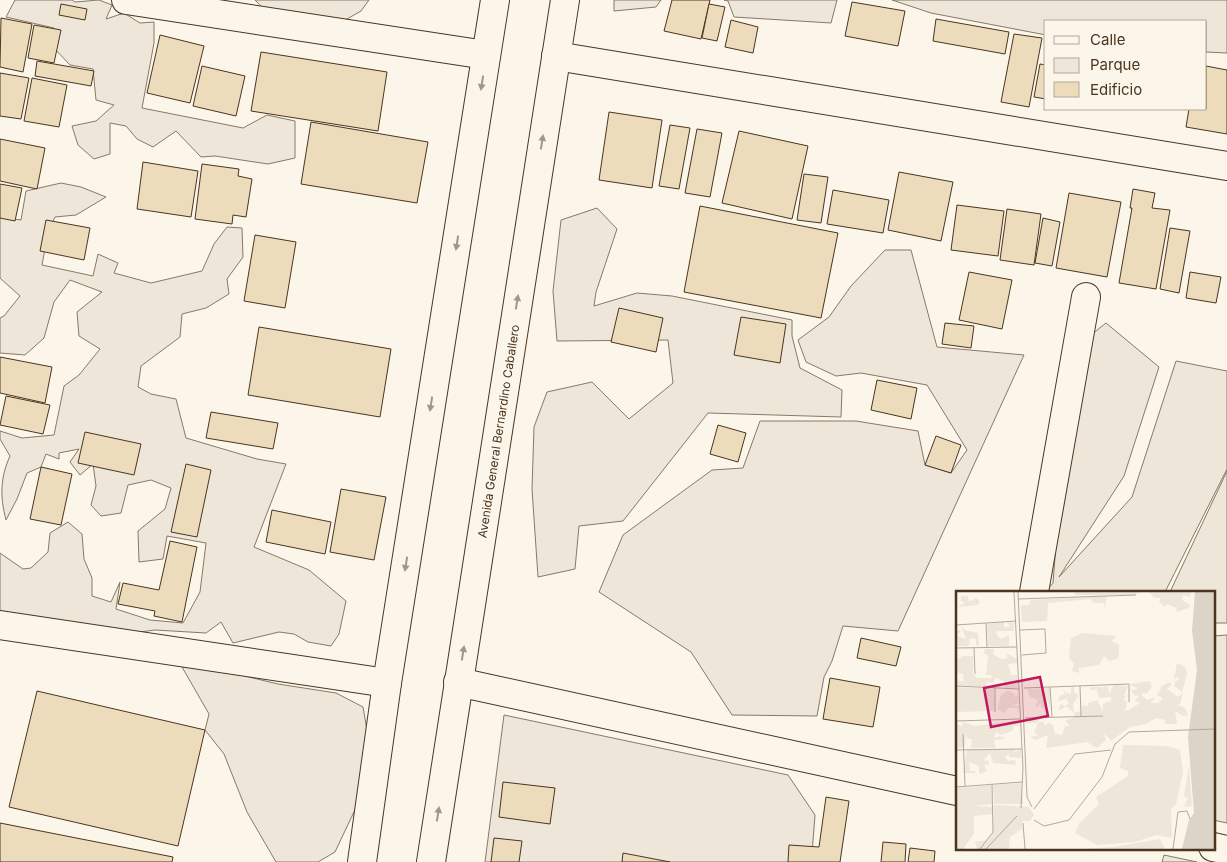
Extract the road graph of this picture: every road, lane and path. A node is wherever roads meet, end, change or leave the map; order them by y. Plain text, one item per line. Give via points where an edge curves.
1 (126, 0) edge
2 (496, 0) edge
3 (565, 0) edge
4 (486, 54) junction
5 (556, 56) junction
6 (1227, 166) edge
7 (1086, 297) dead end
8 (1034, 591) edge
9 (0, 625) edge
10 (458, 682) junction
11 (387, 683) junction
12 (956, 791) edge
13 (1214, 847) edge
14 (1227, 850) edge
15 (362, 862) edge
16 (431, 862) edge

1 - 4 street
2 - 4 street
3 - 5 street, Avenida General Bernardino Caballero
4 -> 11 street
5 - 6 street
10 -> 5 street, Avenida General Bernardino Caballero
7 - 8 street
9 - 11 street
10 - 12 street
16 -> 10 street, Avenida General Bernardino Caballero
11 - 15 street
13 - 14 street

